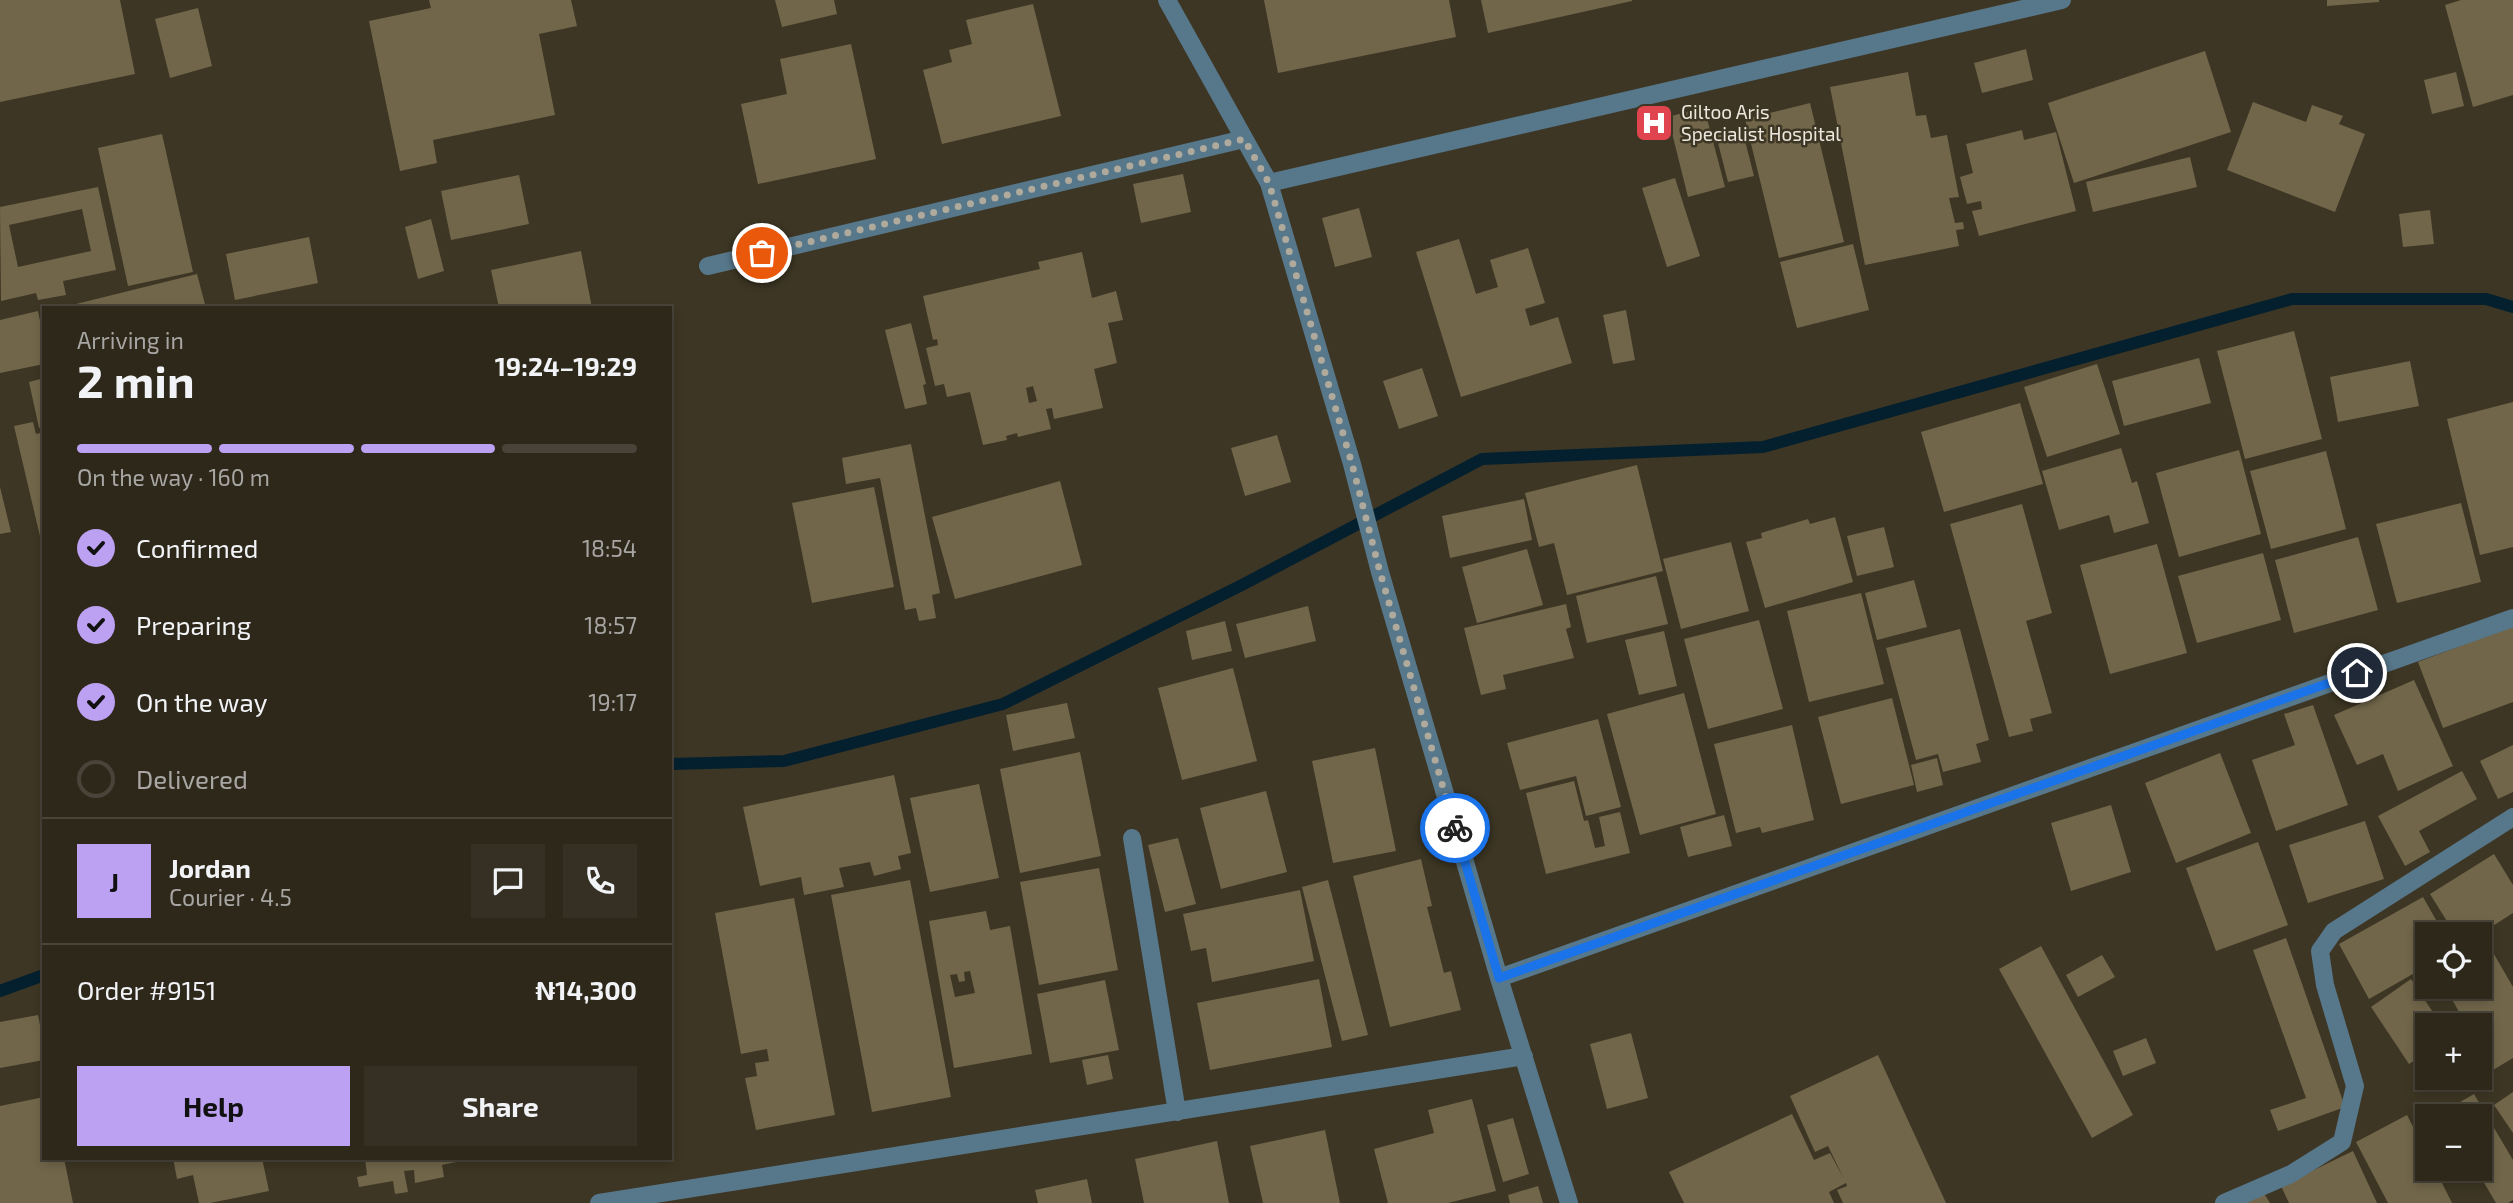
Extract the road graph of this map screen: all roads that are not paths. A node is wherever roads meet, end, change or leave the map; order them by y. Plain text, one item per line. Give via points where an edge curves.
1 (1167, 0) edge
2 (2062, 0) edge
3 (1244, 139) junction
4 (1269, 183) junction
5 (708, 266) dead end
6 (2513, 618) edge
7 (2513, 817) edge
8 (1132, 838) dead end
9 (1499, 978) junction
10 (1524, 1056) junction
11 (1177, 1112) junction
12 (598, 1203) edge
13 (1569, 1203) edge
14 (2224, 1203) edge

1 - 3 street
2 - 4 street
3 - 4 street
3 - 5 street
4 - 9 street
6 - 9 street
7 - 14 street via 2334,930 2320,951 2325,985 2355,1086 2342,1142 2291,1174
8 - 11 street
9 - 10 street
10 - 11 street
10 - 13 street
11 - 12 street

